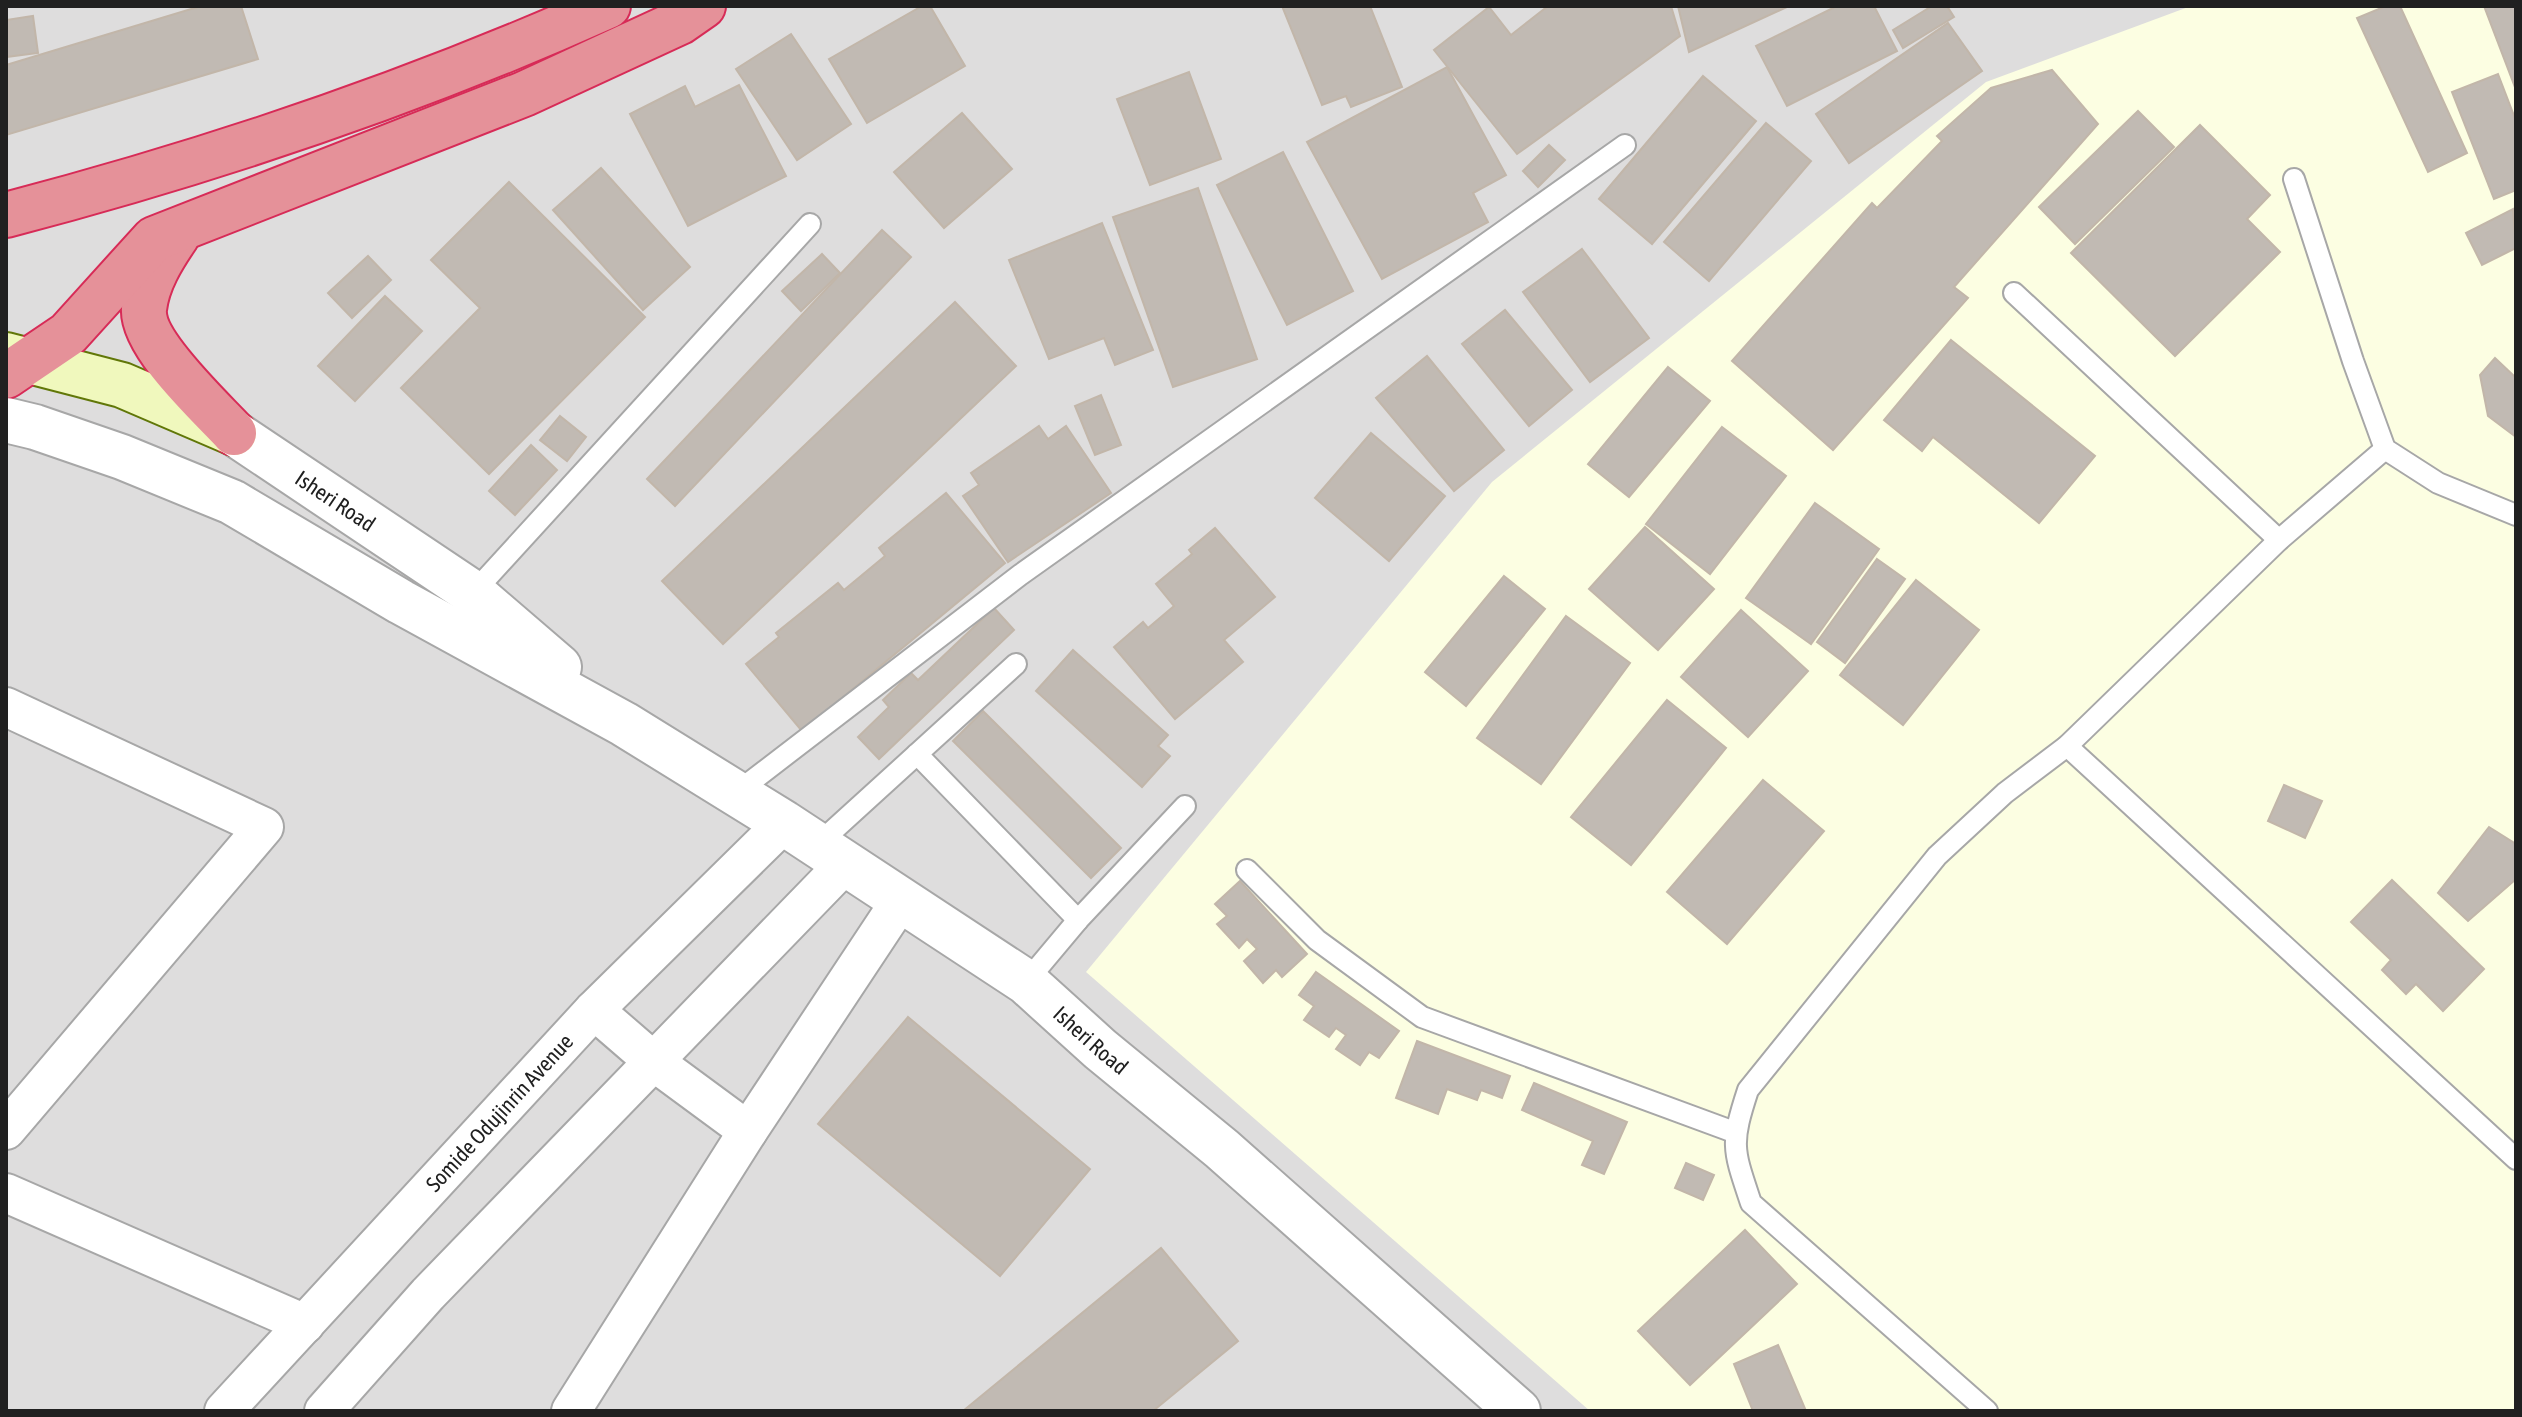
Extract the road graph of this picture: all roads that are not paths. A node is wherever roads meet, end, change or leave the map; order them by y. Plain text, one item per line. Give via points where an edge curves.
1 (608, 6) edge
2 (703, 6) edge
3 (1625, 145) dead end
4 (2294, 179) dead end
5 (6, 215) edge
6 (810, 224) dead end
7 (183, 227) junction
8 (2014, 293) dead end
9 (14, 364) edge
10 (6, 420) edge
11 (234, 433) junction
12 (2385, 449) junction
13 (2516, 515) edge
14 (2279, 540) junction
15 (473, 593) junction
16 (1016, 664) dead end
17 (6, 707) edge
18 (624, 724) junction
19 (2067, 746) junction
20 (917, 754) junction
21 (736, 793) junction
22 (1185, 806) dead end
23 (816, 844) junction
24 (1247, 870) dead end
25 (901, 900) junction
26 (1078, 920) junction
27 (1026, 982) junction
28 (594, 1010) junction
29 (653, 1061) junction
30 (6, 1130) edge
31 (748, 1131) junction
32 (1734, 1132) junction
33 (2516, 1159) edge
34 (6, 1193) edge
35 (305, 1324) junction
36 (224, 1411) edge
37 (324, 1411) edge
38 (571, 1411) edge
39 (1518, 1411) edge
40 (1987, 1411) edge

1 - 5 highway via 500,54 358,107 146,179
2 - 7 highway via 680,22 524,94
3 - 21 lane via 1020,575
4 - 12 lane
6 - 15 lane
7 - 9 highway via 154,239 68,334
7 - 11 highway via 156,268 143,312 163,357
8 - 14 lane
9 - 11 main road, Isheri Road via 122,385
10 - 18 street, Isheri Road via 122,457 232,502
11 - 15 street, Isheri Road
12 - 13 lane via 2438,483
12 - 14 lane
14 - 19 lane
15 - 18 street, Isheri Road
16 - 20 lane
17 - 30 street via 264,827
18 - 21 street, Isheri Road
19 - 32 lane via 2005,793 1937,856 1748,1090
19 - 33 lane
20 - 23 lane
20 - 26 lane
21 - 23 street, Isheri Road
22 - 26 lane
23 - 25 street, Isheri Road
23 - 28 street, Somide Odujinrin Avenue
23 - 29 street
24 - 32 lane via 1317,940 1422,1017
25 - 27 street, Isheri Road
25 - 31 street
26 - 27 lane
27 - 39 street, Isheri Road
28 - 29 street
28 - 35 street, Somide Odujinrin Avenue
29 - 31 street
29 - 37 street via 428,1294
31 - 38 street
32 - 40 lane via 1751,1203
34 - 35 street
35 - 36 street, Somide Odujinrin Avenue

